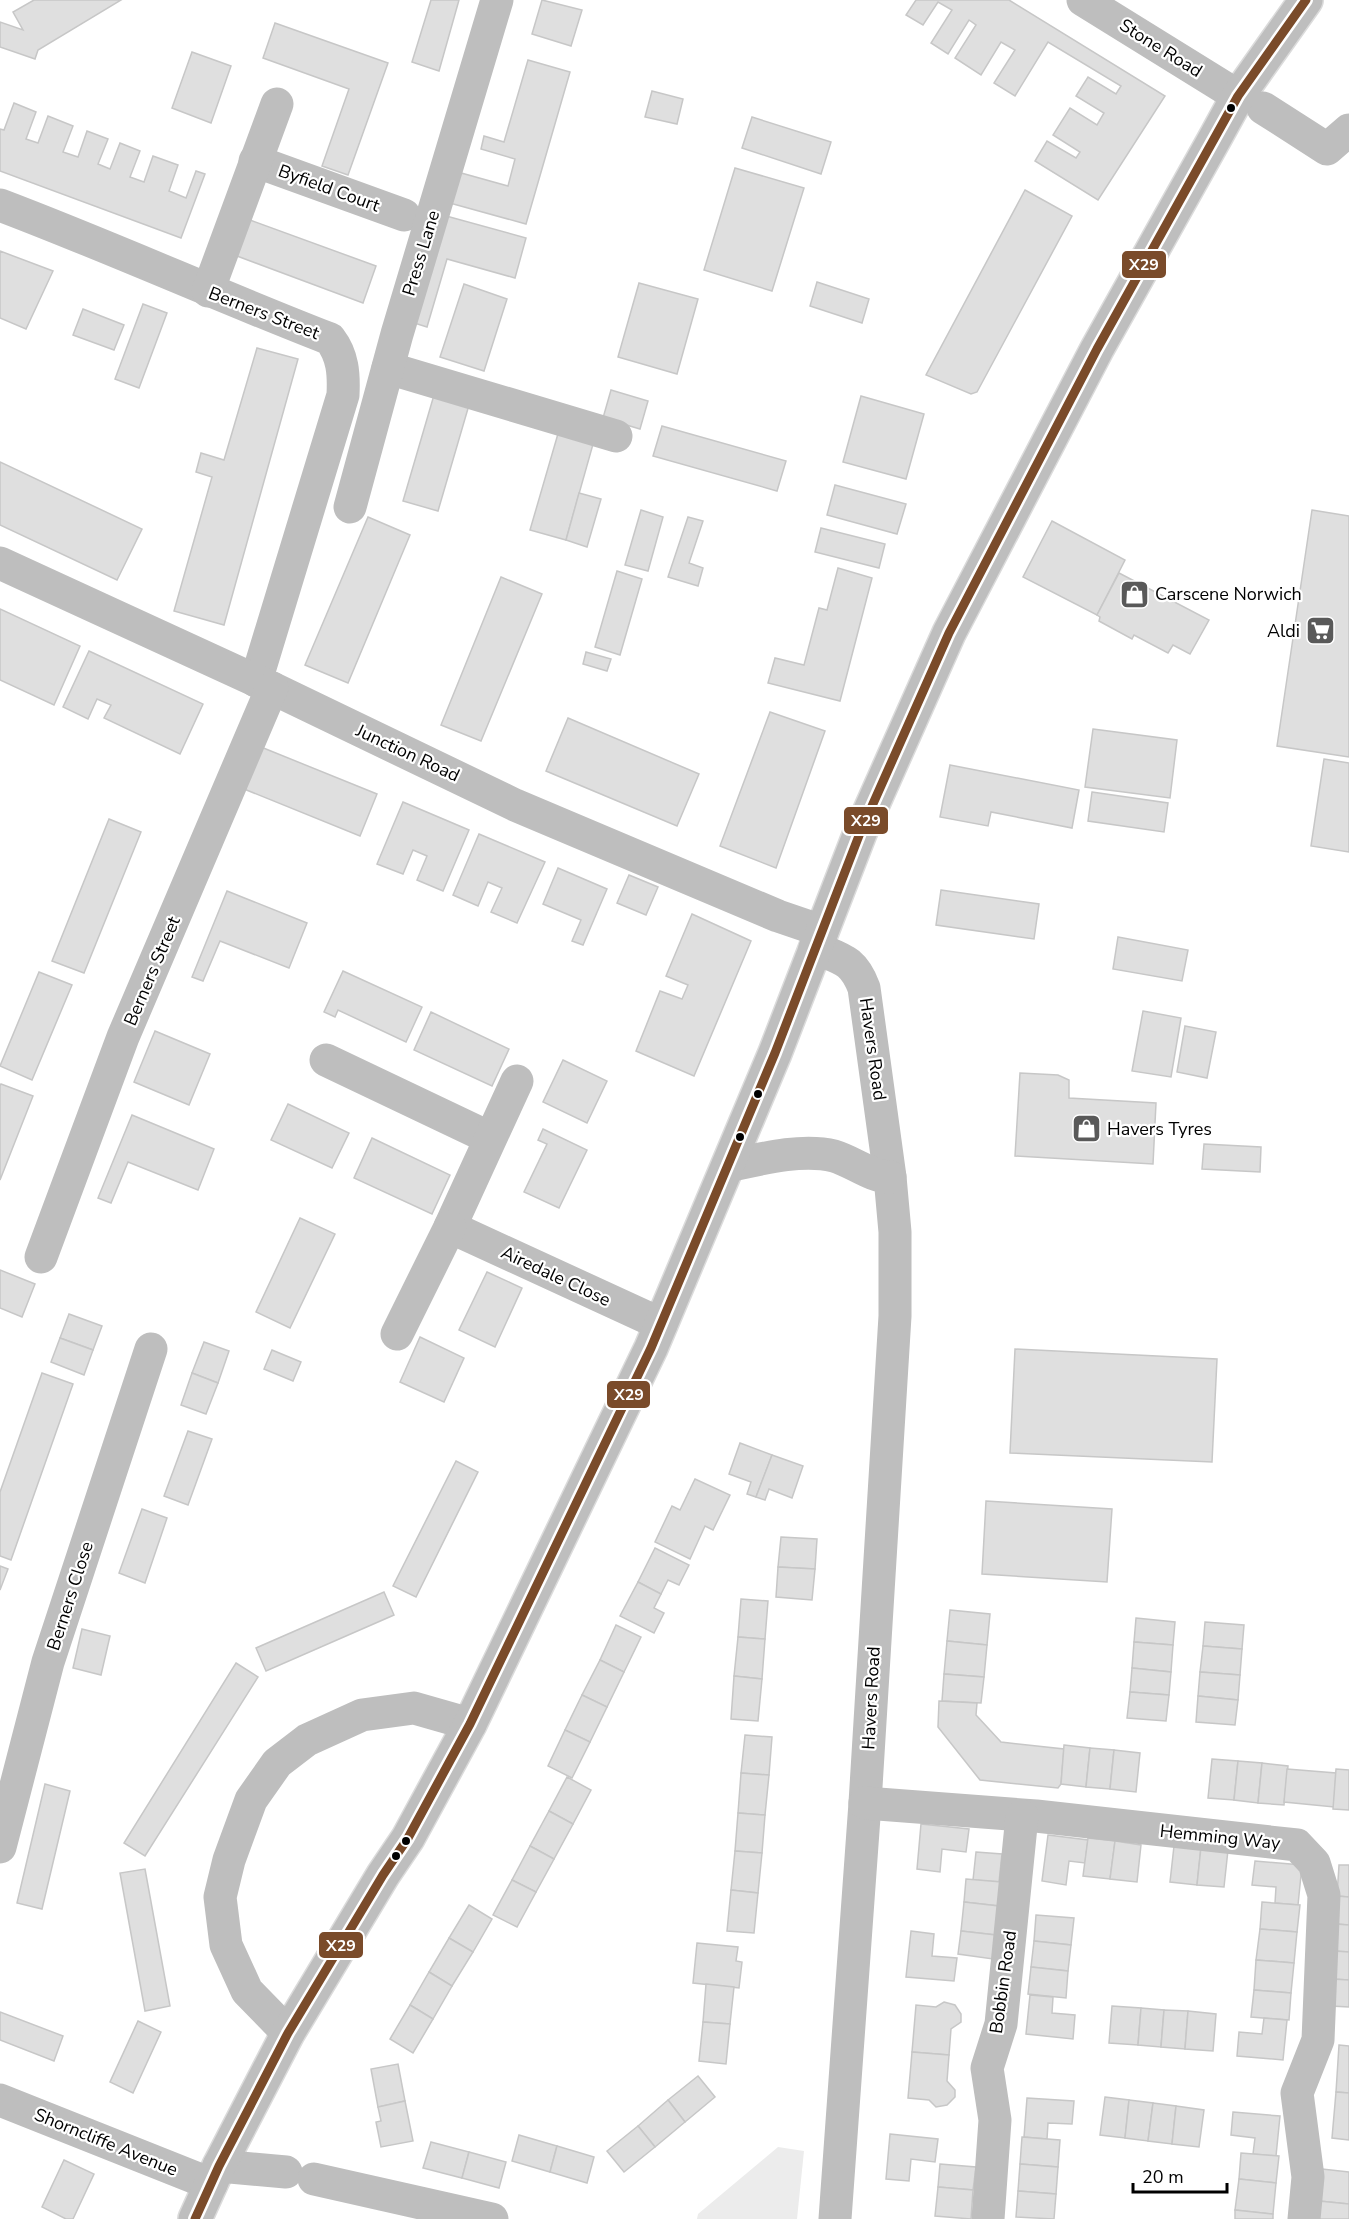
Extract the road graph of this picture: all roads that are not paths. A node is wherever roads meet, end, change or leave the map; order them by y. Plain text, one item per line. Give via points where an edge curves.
1 (496, 0) edge
2 (1083, 0) edge
3 (1306, 0) edge
4 (1251, 102) junction
5 (277, 104) dead end
6 (1349, 130) edge
7 (255, 161) junction
8 (0, 205) edge
9 (404, 215) dead end
10 (208, 291) junction
11 (388, 368) junction
12 (616, 436) dead end
13 (350, 507) dead end
14 (0, 563) edge
15 (264, 684) junction
16 (818, 940) junction
17 (326, 1060) dead end
18 (517, 1081) dead end
19 (489, 1138) junction
20 (728, 1166) junction
21 (890, 1177) junction
22 (450, 1227) junction
23 (41, 1257) dead end
24 (661, 1324) junction
25 (397, 1334) dead end
26 (151, 1349) dead end
27 (470, 1724) junction
28 (865, 1803) junction
29 (1022, 1815) junction
30 (0, 1847) edge
31 (288, 2033) junction
32 (0, 2100) edge
33 (215, 2175) junction
34 (195, 2219) edge
35 (492, 2219) edge
36 (835, 2219) edge
37 (988, 2219) edge
38 (1304, 2219) edge

1 - 11 street, Press Lane
2 - 4 street, Stone Road
3 - 4 street
4 - 6 street, Stone Road via 1327,149
4 - 16 street via 1097,349 949,633
5 - 7 street, Byfield Court
7 - 9 street, Byfield Court
7 - 10 street, Byfield Court
8 - 10 street, Berners Street
10 - 15 street, Berners Street via 330,339 338,350 344,378 343,396
11 - 12 street
11 - 13 street, Press Lane
14 - 15 street, Junction Road
15 - 16 street, Junction Road via 515,805 778,916
15 - 23 street, Berners Street via 123,1037
16 - 20 street
16 - 21 street, Havers Road via 858,970 864,988
17 - 19 street
18 - 19 street
19 - 22 street
20 - 21 street via 796,1154 833,1156 879,1177
20 - 24 street
21 - 28 street, Havers Road via 896,1232 895,1316
22 - 24 street, Airedale Close
22 - 25 street
24 - 27 street
26 - 30 street, Berners Close via 48,1662
27 - 31 street via 418,1821
27 - 31 street via 414,1708 362,1715 308,1740 278,1763 250,1800 220,1897 226,1945 247,1991
28 - 29 street, Hemming Way
28 - 36 street, Havers Road
29 - 37 street, Bobbin Road via 1001,2024 987,2068 995,2120
29 - 38 street, Hemming Way via 1298,1845 1314,1863 1324,1895 1318,2040 1297,2093 1308,2177
31 - 33 street
32 - 33 street, Shorncliffe Avenue
33 - 34 street
33 - 35 street, Shorncliffe Avenue via 300,2176

